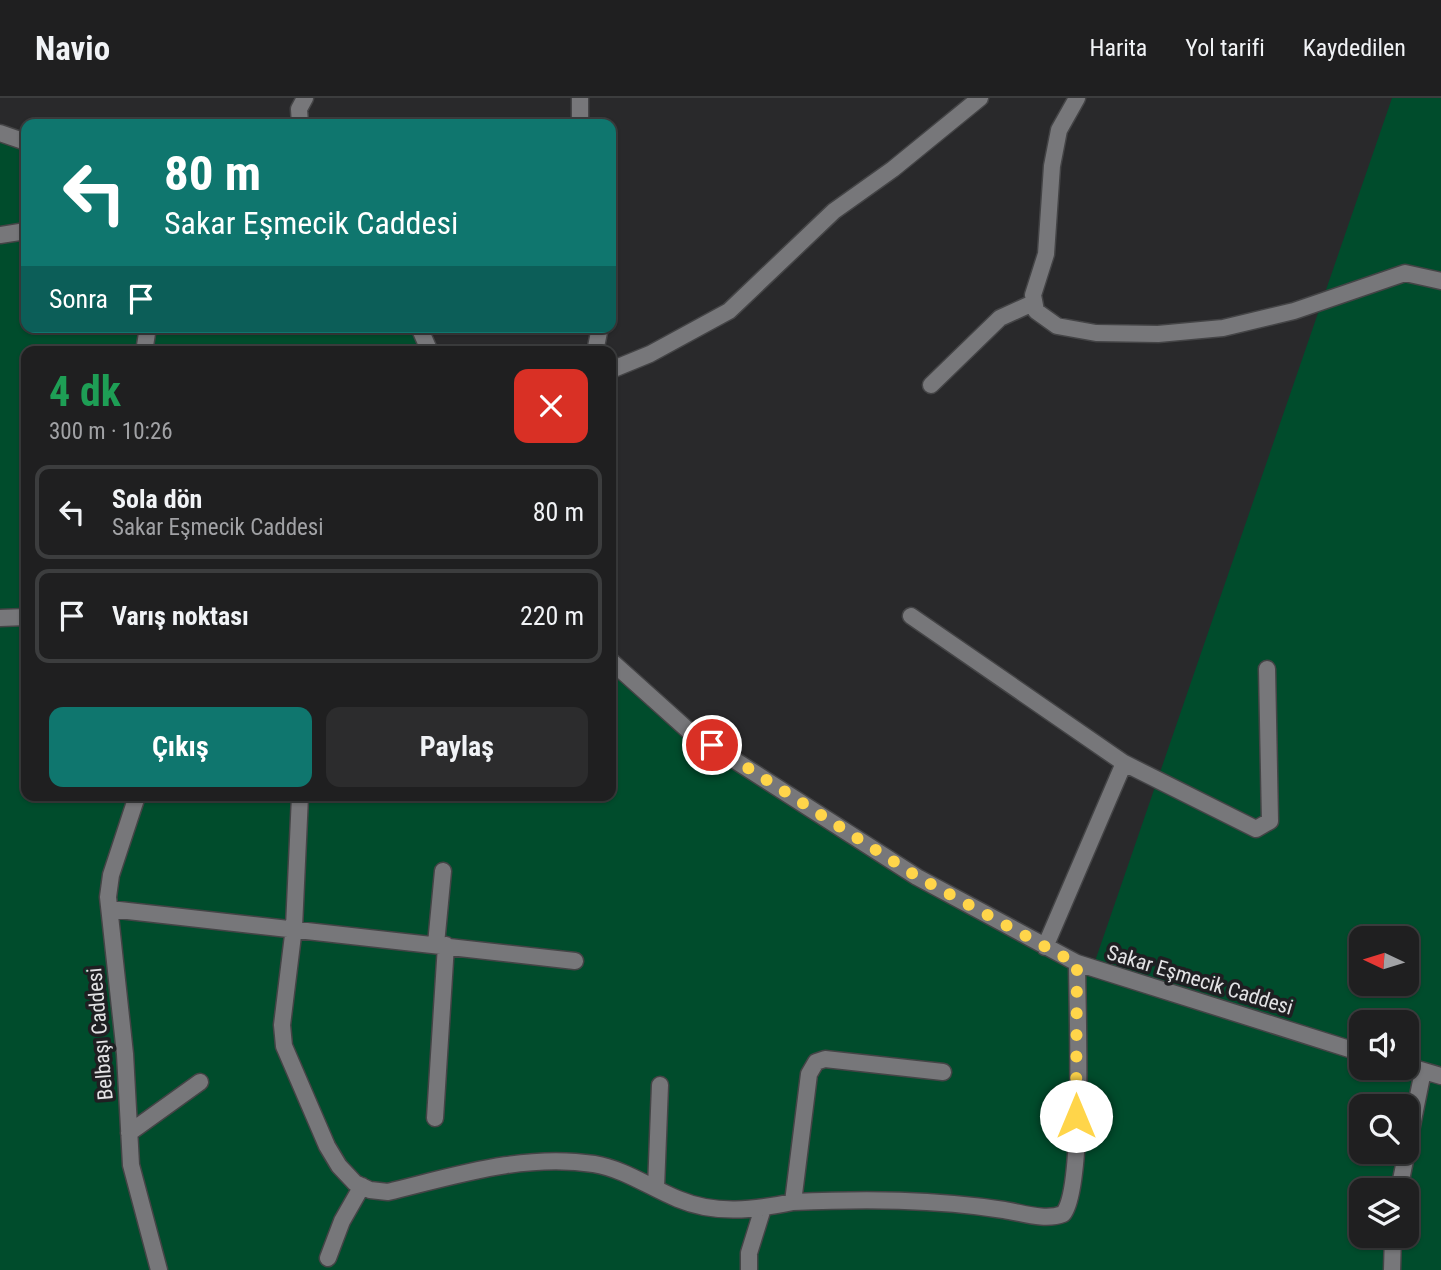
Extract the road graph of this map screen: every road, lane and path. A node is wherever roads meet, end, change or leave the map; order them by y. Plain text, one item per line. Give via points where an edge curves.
1 (305, 98) edge
2 (580, 98) edge
3 (980, 98) edge
4 (1077, 98) edge
5 (300, 119) edge
6 (580, 119) edge
7 (0, 133) edge
8 (21, 140) edge
9 (21, 232) edge
10 (0, 235) edge
11 (1441, 281) edge
12 (1033, 303) junction
13 (616, 368) edge
14 (931, 385) dead end
15 (911, 616) dead end
16 (21, 617) edge
17 (0, 618) edge
18 (616, 665) edge
19 (1267, 669) dead end
20 (1124, 763) junction
21 (135, 801) edge
22 (300, 801) edge
23 (443, 871) dead end
24 (110, 909) junction
25 (294, 927) junction
26 (441, 945) junction
27 (1045, 947) junction
28 (575, 961) dead end
29 (1077, 964) junction
30 (1349, 1049) edge
31 (1419, 1070) edge
32 (1423, 1071) junction
33 (943, 1072) dead end
34 (1441, 1076) edge
35 (200, 1082) dead end
36 (660, 1085) dead end
37 (435, 1118) dead end
38 (129, 1133) junction
39 (1401, 1178) edge
40 (362, 1186) junction
41 (656, 1188) junction
42 (793, 1202) junction
43 (763, 1208) junction
44 (1393, 1248) edge
45 (328, 1258) dead end
46 (159, 1270) edge
47 (749, 1270) edge
48 (1392, 1270) edge

1 - 5 street
2 - 6 street
3 - 13 street via 834,211 729,311
4 - 12 street via 1059,130 1046,254
7 - 8 street
9 - 10 street
11 - 12 street via 1405,273 1282,314 1223,328 1158,334 1096,333 1057,326 1041,317
12 - 14 street via 1000,318
15 - 20 street
16 - 17 street
18 - 27 street, Sakar Eşmecik Caddesi via 689,731 918,877
19 - 20 street via 1270,821 1256,829
20 - 27 street
21 - 24 street, Belbaşı Caddesi via 111,875
22 - 25 street
23 - 26 street
24 - 25 street
24 - 38 street, Belbaşı Caddesi
25 - 26 street
25 - 40 street via 282,1025 284,1046 327,1146 339,1166
26 - 28 street
26 - 37 street
27 - 29 street, Sakar Eşmecik Caddesi
29 - 30 street, Sakar Eşmecik Caddesi
29 - 42 street via 1075,1166 1068,1208 1063,1213 1040,1216 967,1204 880,1199
31 - 32 street
32 - 34 street
32 - 39 street
33 - 42 street via 825,1059 816,1062 809,1074
35 - 38 street
36 - 41 street
38 - 46 street, Belbaşı Caddesi via 131,1165
40 - 41 street via 388,1192 495,1166 552,1162 614,1168
40 - 45 street
41 - 43 street via 680,1200 717,1209
42 - 43 street
43 - 47 street via 749,1253
44 - 48 street

